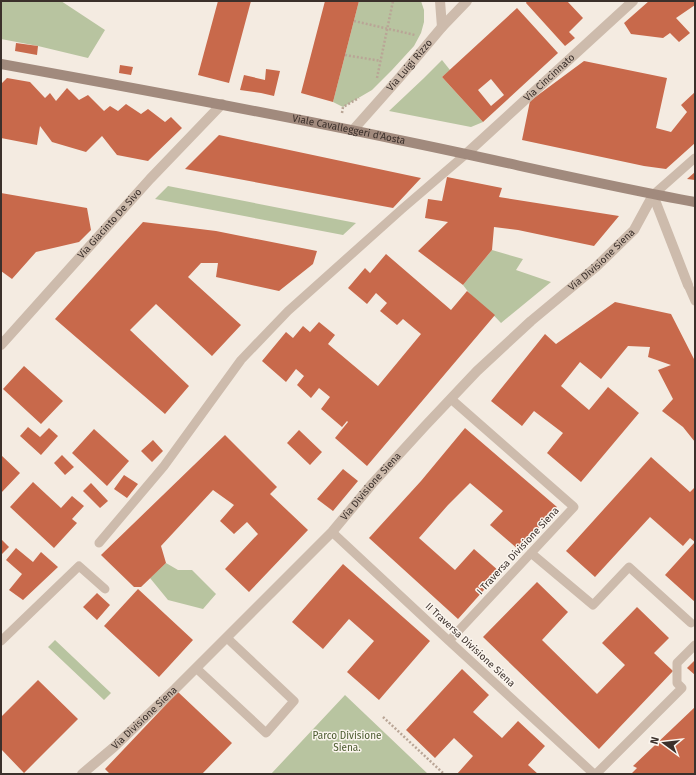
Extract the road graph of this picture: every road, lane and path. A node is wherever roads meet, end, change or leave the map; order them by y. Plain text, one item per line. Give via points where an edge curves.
1 (393, 1) edge
2 (440, 1) edge
3 (467, 1) edge
4 (633, 1) edge
5 (354, 21) dead end
6 (442, 27) junction
7 (387, 29) junction
8 (420, 36) dead end
9 (345, 55) dead end
10 (380, 61) junction
11 (1, 64) edge
12 (376, 80) dead end
13 (222, 104) junction
14 (353, 130) junction
15 (466, 154) junction
16 (695, 158) edge
17 (653, 194) junction
18 (695, 202) edge
19 (688, 285) joint
20 (695, 301) edge
21 (1, 345) edge
22 (451, 399) junction
23 (332, 532) junction
24 (99, 543) dead end
25 (531, 553) junction
26 (105, 589) dead end
27 (691, 623) dead end
28 (227, 638) junction
29 (1, 641) edge
30 (449, 641) junction
31 (695, 645) edge
32 (196, 668) junction
33 (383, 717) dead end
34 (82, 774) edge
35 (442, 774) edge
36 (595, 774) edge

1 - 7 path
2 - 6 street
3 - 6 street, Via Luigi Rizzo
4 - 15 street, Via Cincinnato
5 - 7 path
6 - 14 street, Via Luigi Rizzo
7 - 8 path
7 - 10 path
9 - 10 path
10 - 12 path
11 - 13 street, Viale Cavalleggeri d'Aosta
13 - 14 street, Viale Cavalleggeri d'Aosta
13 - 21 street, Via Giacinto De Sivo via 150,179
14 - 15 street, Viale Cavalleggeri d'Aosta
15 - 17 street, Viale Cavalleggeri d'Aosta
15 - 24 lane via 288,311 241,360 164,466
16 - 17 lane
17 - 18 street, Viale Cavalleggeri d'Aosta
17 - 19 street
17 - 22 street, Via Divisione Siena via 634,230 477,371
19 - 20 lane
22 - 23 street, Via Divisione Siena via 372,484
22 - 25 lane, I Traversa Divisione Siena via 574,507
23 - 28 street, Via Divisione Siena
23 - 30 lane, II Traversa Divisione Siena
25 - 27 lane via 594,605 629,567
25 - 30 lane, I Traversa Divisione Siena
26 - 29 lane via 79,566
28 - 32 street, Via Divisione Siena
28 - 32 lane via 294,701 266,733
30 - 36 lane, II Traversa Divisione Siena
31 - 36 lane, II Traversa Divisione Siena via 677,663 677,683 682,688
32 - 34 street, Via Divisione Siena via 114,747
33 - 35 path

